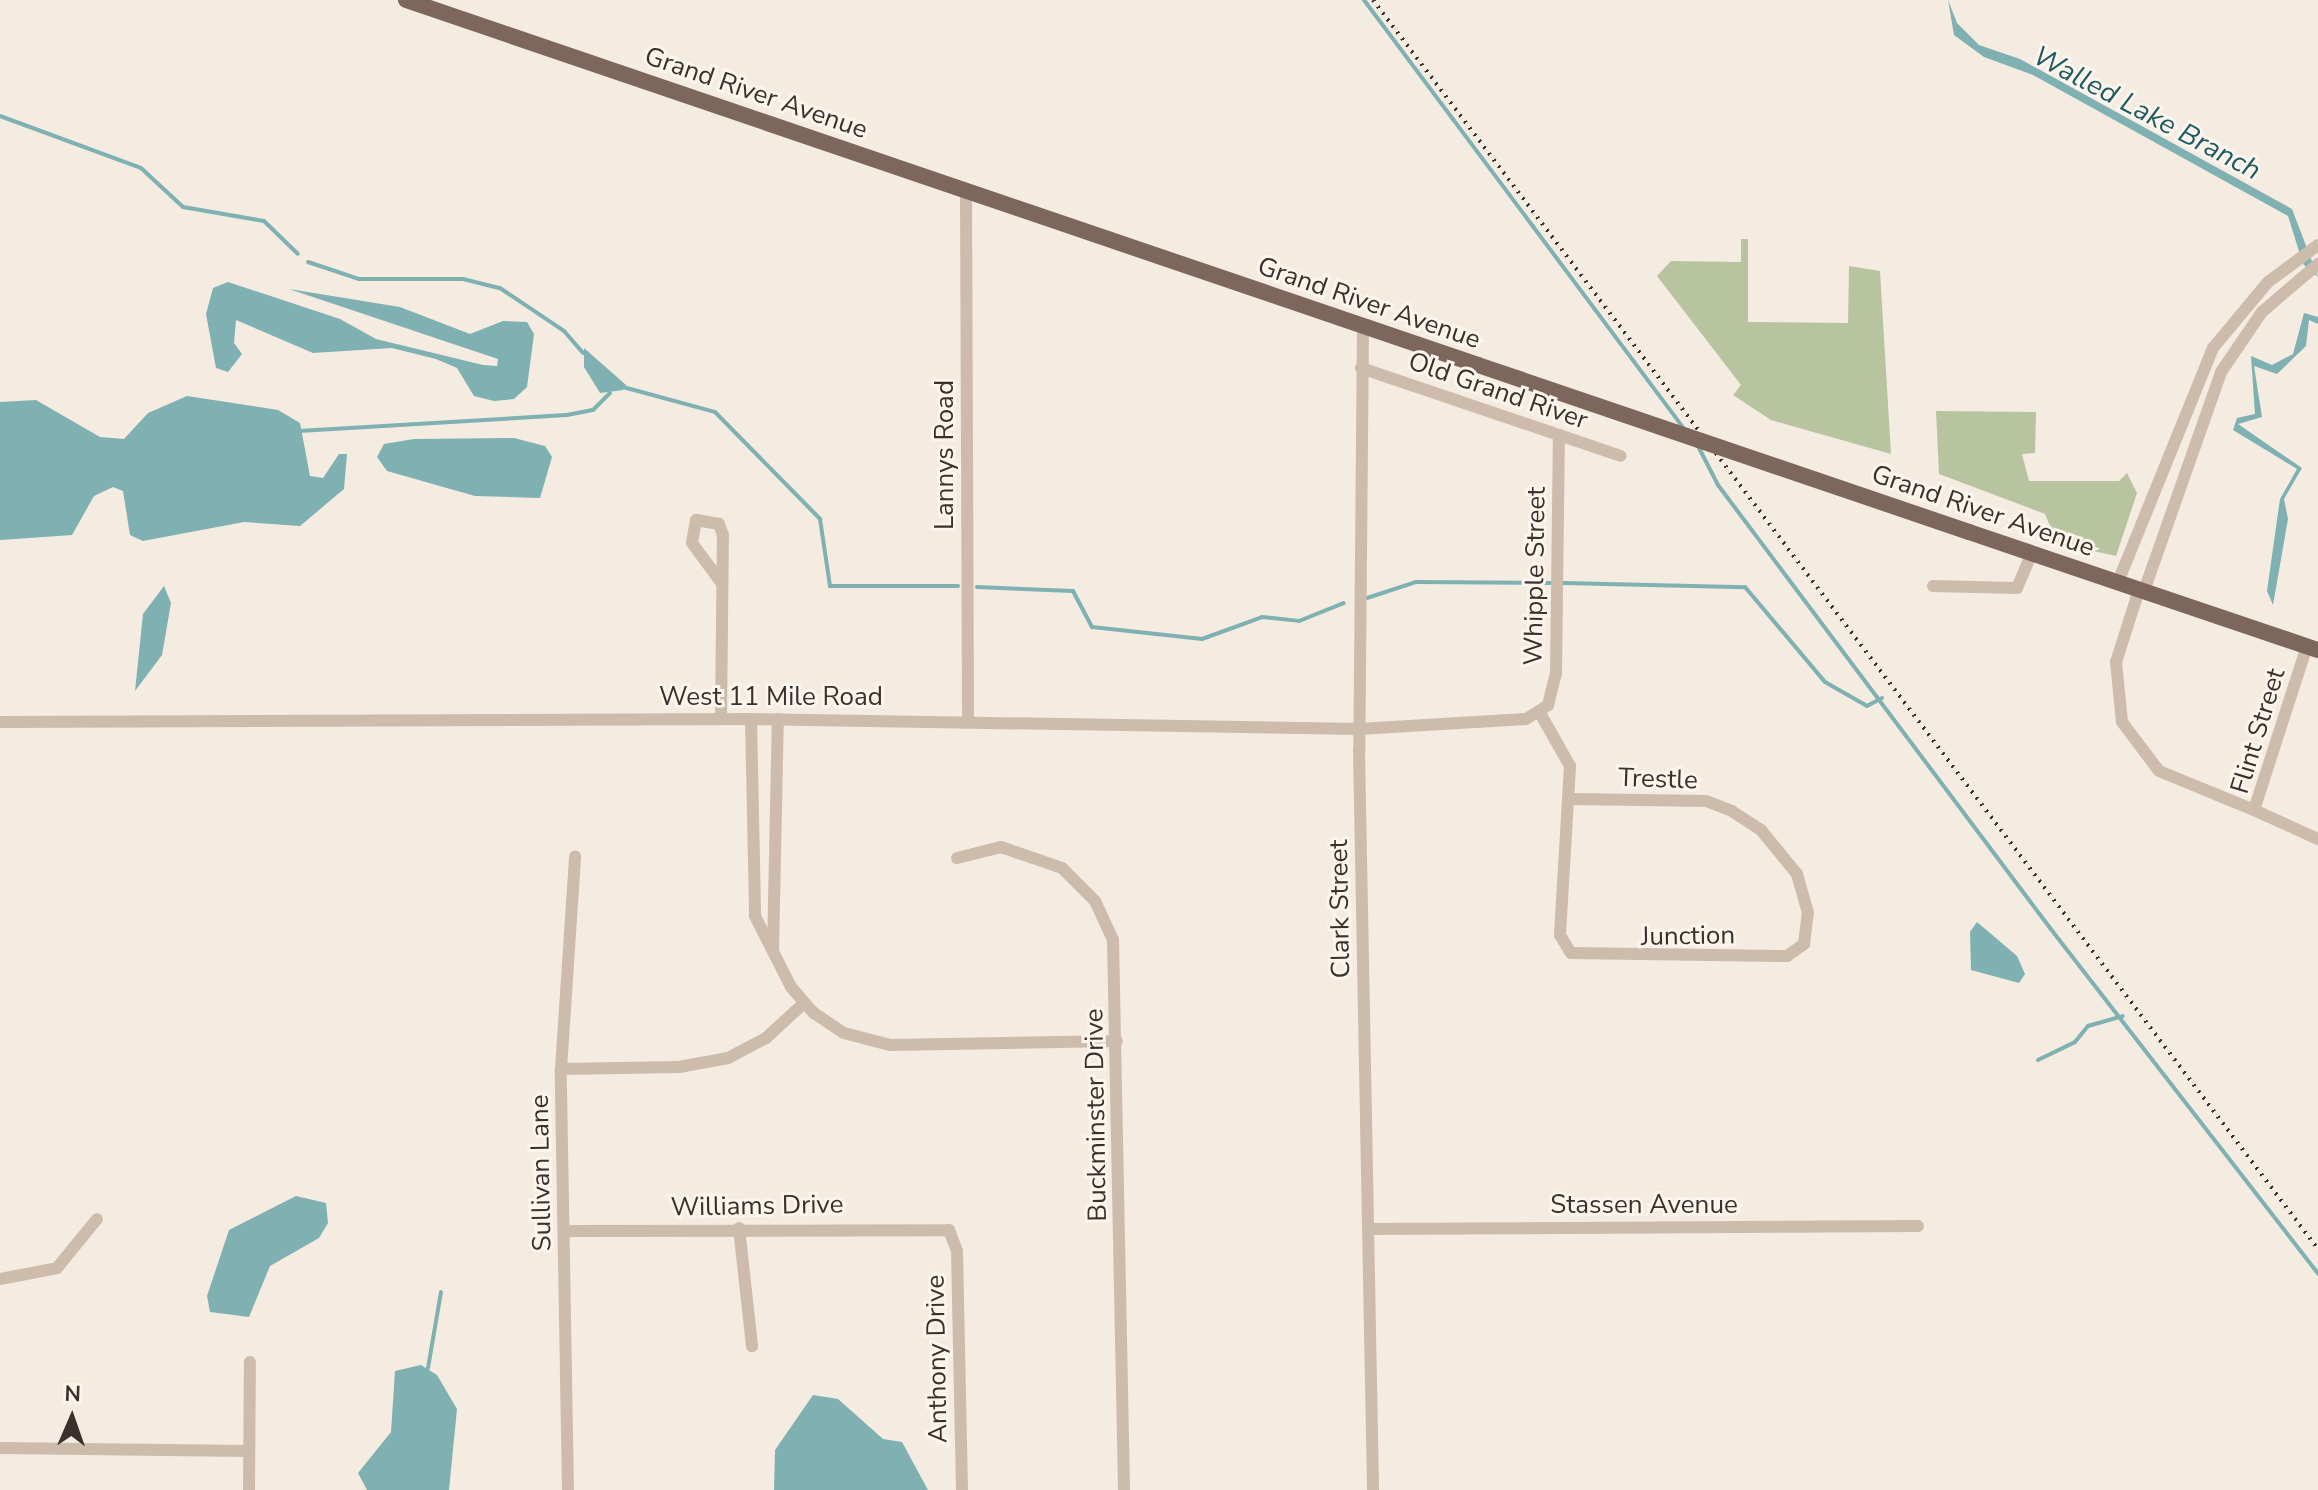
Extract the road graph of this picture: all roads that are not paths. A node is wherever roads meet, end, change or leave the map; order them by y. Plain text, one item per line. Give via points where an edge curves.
1 (406, 0) edge
2 (966, 190) junction
3 (2318, 245) edge
4 (2318, 264) edge
5 (1363, 326) junction
6 (1361, 368) junction
7 (1559, 435) junction
8 (1621, 456) dead end
9 (2032, 553) junction
10 (721, 582) junction
11 (2118, 582) junction
12 (1933, 586) dead end
13 (2141, 591) junction
14 (2313, 648) edge
15 (1540, 713) junction
16 (721, 719) junction
17 (751, 719) junction
18 (778, 719) junction
19 (968, 720) junction
20 (0, 722) edge
21 (1359, 729) junction
22 (1572, 799) junction
23 (2254, 810) junction
24 (751, 829) junction
25 (778, 830) junction
26 (2318, 839) edge
27 (575, 856) dead end
28 (957, 858) dead end
29 (1806, 934) joint
30 (773, 951) junction
31 (804, 1003) junction
32 (1117, 1041) junction
33 (561, 1069) junction
34 (97, 1219) dead end
35 (1918, 1226) dead end
36 (739, 1228) junction
37 (1370, 1229) junction
38 (949, 1230) joint
39 (564, 1231) junction
40 (0, 1279) edge
41 (752, 1346) dead end
42 (250, 1362) dead end
43 (0, 1448) edge
44 (249, 1451) junction
45 (249, 1490) edge
46 (568, 1490) edge
47 (962, 1490) edge
48 (1124, 1490) edge
49 (1373, 1490) edge

1 - 2 main road, Grand River Avenue
2 - 5 main road, Grand River Avenue
2 - 19 street, Lannys Road
3 - 11 street via 2268,282 2198,373
4 - 13 street via 2279,294 2244,335 2205,405
5 - 6 street, Clark Street
5 - 9 main road, Grand River Avenue, bridge
6 - 7 street, Old Grand River
6 - 21 street, Clark Street
7 - 8 street, Old Grand River
7 - 15 street, Whipple Street via 1556,674
9 - 11 main road, Grand River Avenue
9 - 12 street via 2017,588
10 - 10 street via 719,524 696,520 692,543
10 - 16 street
11 - 13 main road, Grand River Avenue
13 - 14 main road, Grand River Avenue
13 - 23 street via 2116,662 2122,722 2159,771
14 - 23 street, Flint Street
15 - 21 street, West 11 Mile Road
15 - 22 street via 1564,748
16 - 17 street, West 11 Mile Road
16 - 20 street, West 11 Mile Road
17 - 18 street, West 11 Mile Road
17 - 24 street
18 - 19 street, West 11 Mile Road
18 - 25 street
19 - 21 street, West 11 Mile Road
21 - 37 street, Clark Street
22 - 29 street, Trestle via 1706,801 1732,811 1761,830 1797,874
22 - 29 street, Junction via 1562,942 1590,958 1787,956 1797,954
23 - 26 street, Flint Street
24 - 25 street
24 - 30 street via 755,916
25 - 30 street
27 - 33 street, Sullivan Lane
28 - 32 street, Buckminster Drive via 1001,847 1030,852 1082,883 1113,940
30 - 31 street
31 - 32 street via 844,1033 890,1045
31 - 33 street via 766,1038 728,1058 679,1067
32 - 48 street, Buckminster Drive
33 - 39 street, Sullivan Lane
34 - 40 street via 57,1268
35 - 37 street, Stassen Avenue
36 - 38 street, Williams Drive
36 - 39 street, Williams Drive
36 - 41 street
37 - 49 street, Clark Street
38 - 47 street, Anthony Drive via 957,1251
39 - 46 street, Sullivan Lane
42 - 44 street
43 - 44 street
44 - 45 street

